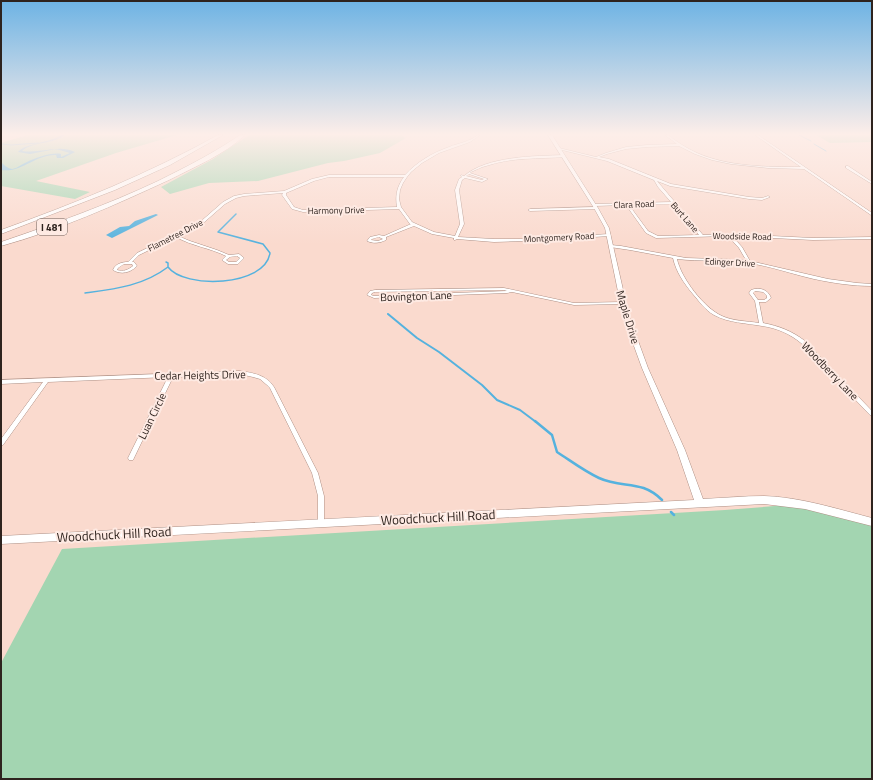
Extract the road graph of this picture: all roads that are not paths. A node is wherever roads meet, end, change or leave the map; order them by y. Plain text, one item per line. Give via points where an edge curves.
1 (151, 171) edge
2 (181, 171) edge
3 (410, 171) edge
4 (574, 171) edge
5 (637, 171) edge
6 (808, 171) edge
7 (854, 171) edge
8 (468, 172) joint
9 (405, 176) junction
10 (462, 176) junction
11 (655, 180) junction
12 (872, 183) edge
13 (285, 192) junction
14 (768, 196) dead end
15 (674, 203) junction
16 (627, 204) junction
17 (596, 206) junction
18 (400, 208) junction
19 (530, 210) dead end
20 (872, 214) edge
21 (413, 225) junction
22 (1, 232) edge
23 (609, 235) junction
24 (701, 235) junction
25 (730, 235) junction
26 (176, 236) junction
27 (384, 237) dead end
28 (872, 238) edge
29 (455, 239) junction
30 (1, 244) edge
31 (611, 246) junction
32 (229, 256) dead end
33 (675, 258) junction
34 (748, 261) junction
35 (130, 262) junction
36 (872, 285) edge
37 (466, 292) junction
38 (757, 301) dead end
39 (622, 303) junction
40 (761, 324) junction
41 (172, 375) junction
42 (47, 380) junction
43 (1, 382) edge
44 (872, 414) edge
45 (1, 443) edge
46 (132, 458) dead end
47 (700, 504) junction
48 (872, 522) edge
49 (321, 523) junction
50 (1, 540) edge

1 - 22 highway, I 481 via 57,212
2 - 30 highway, I 481 via 144,190
3 - 9 street
4 - 17 street, Maple Drive
5 - 11 street
6 - 20 street
7 - 12 street
8 - 10 street
8 - 10 street via 487,179 482,181
9 - 13 street, Flametree Drive via 329,176
9 - 18 street via 399,187
10 - 29 street via 458,180 457,190 462,224
11 - 14 street via 686,188 754,199
11 - 15 street, Burt Lane
13 - 18 street, Harmony Drive via 284,196 289,205 297,210
13 - 26 street, Flametree Drive via 235,197 200,224
15 - 16 street, Clara Road
15 - 24 street, Burt Lane
16 - 17 street, Clara Road
16 - 24 street, Woodside Road via 650,234 661,237
17 - 19 street, Clara Road
17 - 23 street, Maple Drive
18 - 21 street via 404,217
21 - 27 street
21 - 29 street, Montgomery Road
23 - 29 street, Montgomery Road via 484,241
23 - 31 street, Maple Drive
24 - 25 street, Woodside Road
25 - 28 street, Woodside Road via 813,239
25 - 34 street
26 - 32 street via 188,243
26 - 35 street, Flametree Drive via 138,254
31 - 33 street, Edinger Drive via 634,248
31 - 39 street, Maple Drive
33 - 34 street, Edinger Drive
33 - 40 street, Woodberry Lane via 679,272 709,310 736,321
34 - 36 street, Edinger Drive via 842,283
35 - 35 street, Flametree Drive via 135,264 131,270 115,270 118,265
37 - 37 street, Bovington Lane via 375,291 369,295 374,298
37 - 39 street, Bovington Lane via 511,291 574,304
38 - 40 street
39 - 47 street, Maple Drive
40 - 44 street, Woodberry Lane via 781,329 803,342
41 - 42 street, Cedar Heights Drive
41 - 46 street, Luan Circle
41 - 49 street, Cedar Heights Drive via 240,373 253,374 269,382 315,473 321,496
42 - 43 street, Cedar Heights Drive
42 - 45 street
47 - 48 street, Woodchuck Hill Road via 787,501
47 - 49 street, Woodchuck Hill Road
49 - 50 street, Woodchuck Hill Road

